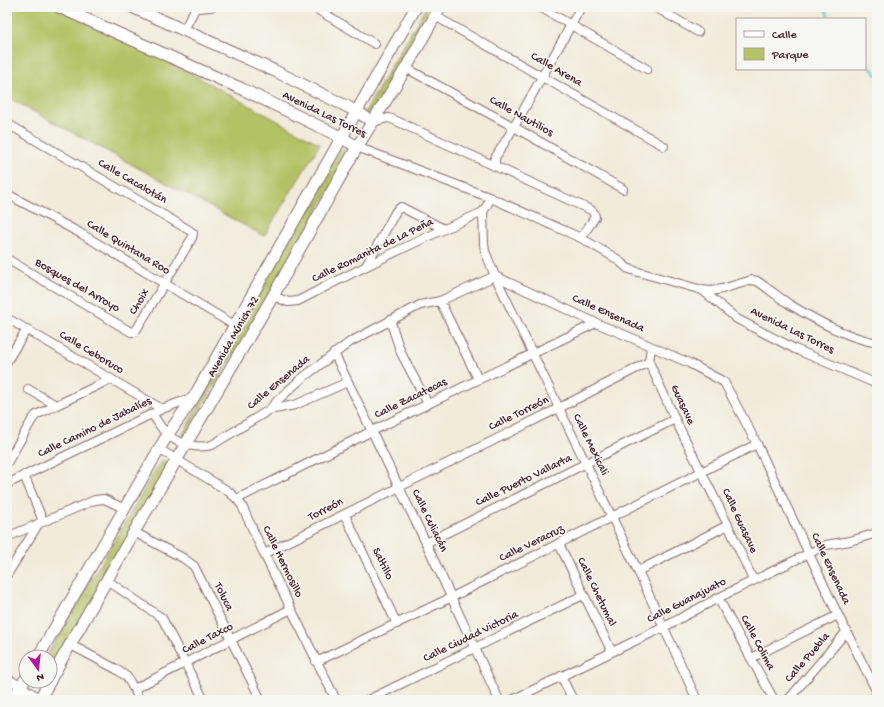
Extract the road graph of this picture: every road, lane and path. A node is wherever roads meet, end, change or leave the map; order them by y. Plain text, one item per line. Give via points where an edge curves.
1 (59, 7) edge
2 (132, 7) edge
3 (196, 7) edge
4 (211, 7) edge
5 (313, 7) edge
6 (416, 7) edge
7 (540, 7) edge
8 (581, 7) edge
9 (654, 7) edge
10 (437, 11) edge
11 (571, 25) junction
12 (184, 30) junction
13 (698, 32) dead end
14 (375, 44) dead end
15 (406, 68) junction
16 (647, 68) dead end
17 (542, 77) junction
18 (356, 111) junction
19 (372, 122) junction
20 (8, 125) edge
21 (514, 127) junction
22 (341, 137) junction
23 (664, 146) dead end
24 (357, 147) junction
25 (495, 166) junction
26 (624, 190) dead end
27 (7, 194) edge
28 (491, 198) junction
29 (483, 212) junction
30 (444, 229) junction
31 (581, 238) junction
32 (7, 259) edge
33 (366, 266) junction
34 (495, 276) junction
35 (165, 284) junction
36 (702, 290) junction
37 (273, 296) junction
38 (440, 301) junction
39 (7, 318) edge
40 (390, 320) junction
41 (596, 323) junction
42 (234, 325) junction
43 (27, 329) junction
44 (135, 332) joint
45 (877, 343) edge
46 (651, 347) junction
47 (533, 353) junction
48 (334, 354) junction
49 (7, 361) edge
50 (649, 362) junction
51 (111, 379) junction
52 (478, 379) junction
53 (348, 382) junction
54 (877, 384) edge
55 (28, 388) dead end
56 (194, 398) junction
57 (428, 404) junction
58 (56, 405) junction
59 (559, 408) junction
60 (162, 409) junction
61 (269, 410) junction
62 (152, 414) junction
63 (674, 419) junction
64 (372, 431) junction
65 (168, 434) junction
66 (757, 444) junction
67 (185, 445) junction
68 (159, 449) junction
69 (177, 460) junction
70 (7, 463) edge
71 (586, 465) junction
72 (702, 472) junction
73 (24, 475) junction
74 (7, 484) edge
75 (398, 487) junction
76 (237, 498) junction
77 (125, 509) junction
78 (344, 515) junction
79 (612, 518) junction
80 (41, 522) junction
81 (728, 525) junction
82 (134, 532) junction
83 (877, 533) edge
84 (7, 537) edge
85 (426, 543) junction
86 (559, 544) junction
87 (809, 553) junction
88 (264, 554) junction
89 (638, 571) junction
90 (7, 575) edge
91 (753, 580) junction
92 (108, 581) junction
93 (583, 595) junction
94 (452, 597) junction
95 (718, 598) junction
96 (292, 609) junction
97 (838, 615) junction
98 (397, 624) junction
99 (664, 627) junction
100 (847, 631) junction
101 (231, 640) junction
102 (71, 645) junction
103 (43, 649) edge
104 (475, 649) junction
105 (612, 652) junction
106 (751, 658) junction
107 (316, 662) junction
108 (186, 663) junction
109 (58, 667) edge
110 (561, 676) junction
111 (7, 678) edge
112 (18, 681) edge
113 (19, 689) edge
114 (30, 689) edge
115 (46, 689) edge
116 (134, 689) junction
117 (877, 693) edge
118 (40, 699) edge
119 (12, 700) edge
120 (140, 700) edge
121 (204, 700) edge
122 (261, 700) edge
123 (336, 700) edge
124 (368, 700) edge
125 (499, 700) edge
126 (512, 700) edge
127 (573, 700) edge
128 (697, 700) edge
129 (774, 700) edge
130 (788, 700) edge
131 (872, 700) edge

1 - 22 main road, Avenida Las Torres via 240,88
2 - 12 main road, Avenida Las Torres
3 - 4 street
3 - 12 street
5 - 14 street
6 - 18 main road, Avenida Múnich 72
7 - 11 street
8 - 11 street
9 - 13 street
10 - 15 main road, Avenida Múnich 72
10 - 17 street, Calle Arena
11 - 16 street
11 - 17 street
12 - 18 main road, Avenida Las Torres
15 - 19 main road, Avenida Múnich 72
15 - 21 street, Calle Nautilios
17 - 21 street
17 - 23 street, Calle Arena
18 - 19 main road, Avenida Las Torres
18 - 22 main road, Avenida Múnich 72
19 - 24 main road, Avenida Múnich 72
19 - 25 street, Avenida Las Torres via 392,119
20 - 35 street, Calle Cacalotán via 190,230 192,238
21 - 25 street via 495,158
21 - 26 street, Calle Nautilios
22 - 24 main road, Avenida Las Torres
22 - 42 main road, Avenida Múnich 72
24 - 28 street, Avenida Las Torres
24 - 37 main road, Avenida Múnich 72
25 - 31 street, Avenida Las Torres via 591,210 595,217
27 - 35 street, Calle Quintana Roo via 80,233
28 - 29 street
28 - 31 street, Avenida Las Torres
29 - 30 street, Calle Romanita de La Peña
29 - 34 street, Calle Mexicali via 485,251
30 - 33 street, Calle Romanita de La Peña
30 - 33 street via 399,208
31 - 36 street, Avenida Las Torres via 617,259 627,268
32 - 44 street, Bosques del Arroyo
33 - 37 street, Calle Romanita de La Peña via 298,301 288,302
34 - 38 street, Calle Ensenada
34 - 41 street, Calle Ensenada
34 - 47 street, Calle Mexicali
35 - 42 street, Calle Quintana Roo
35 - 44 street, Choix
36 - 45 street, Avenida Las Torres via 711,291 757,280 790,304 843,333
36 - 54 street, Avenida Las Torres via 737,319 795,349
37 - 67 main road, Avenida Múnich 72
38 - 40 street, Calle Ensenada via 420,305
38 - 52 street
39 - 43 street, Calle Ceboruco
40 - 48 street, Calle Ensenada
40 - 57 street via 401,353
41 - 46 street, Calle Ensenada
41 - 47 street, Calle Zacatecas
42 - 56 main road, Avenida Múnich 72
43 - 49 street
43 - 51 street, Calle Ceboruco
46 - 50 street
46 - 66 street, Calle Ensenada via 689,363 724,382
47 - 52 street, Calle Zacatecas
47 - 59 street, Calle Mexicali
48 - 53 street, Calle Culiacán
48 - 61 street, Calle Ensenada via 301,379
50 - 59 street, Calle Torreón
50 - 63 street, Guasave
51 - 58 street
51 - 60 street, Calle Ceboruco
52 - 57 street, Calle Zacatecas
53 - 61 street via 295,405
53 - 64 street, Calle Culiacán
55 - 58 street
56 - 60 street, Calle Camino de Jabalíes
56 - 65 main road, Avenida Múnich 72
57 - 64 street, Calle Zacatecas
58 - 70 street via 32,420
59 - 71 street, Calle Mexicali
59 - 75 street, Calle Torreón
60 - 62 street, Calle Camino de Jabalíes
61 - 67 street, Calle Ensenada via 212,445
62 - 65 street
62 - 73 street, Calle Camino de Jabalíes
63 - 71 street, Calle Puerto Vallarta
63 - 72 street, Guasave
64 - 75 street, Calle Culiacán
64 - 76 street, Calle Zacatecas
65 - 67 street
65 - 68 main road, Avenida Múnich 72
66 - 72 street, Calle Veracruz
66 - 87 street, Calle Ensenada
67 - 69 main road, Avenida Múnich 72
68 - 69 street, Calle Hermosillo
68 - 77 main road, Avenida Múnich 72
69 - 76 street, Calle Hermosillo
69 - 82 main road, Avenida Múnich 72
71 - 79 street, Calle Mexicali
71 - 85 street, Calle Puerto Vallarta
72 - 79 street, Calle Veracruz
72 - 81 street, Calle Guasave
73 - 74 street, Calle Camino de Jabalíes
73 - 80 street
75 - 78 street, Torreón
75 - 85 street, Calle Culiacán
76 - 88 street, Calle Hermosillo
77 - 80 street via 100,498
77 - 103 main road, Avenida Múnich 72
78 - 88 street, Torreón
78 - 98 street, Saltillo
79 - 86 street, Calle Veracruz
79 - 89 street, Calle Mexicali
80 - 84 street
80 - 90 street
81 - 89 street
81 - 91 street, Calle Guasave
82 - 92 main road, Avenida Múnich 72
82 - 101 street, Toluca via 194,566
83 - 87 street, Calle Guanajuato via 826,545
85 - 94 street, Calle Culiacán
86 - 93 street, Calle Chetumal
86 - 94 street, Calle Veracruz
87 - 91 street, Calle Guanajuato
87 - 97 street, Calle Ensenada
88 - 96 street, Calle Hermosillo
89 - 99 street, Calle Mexicali
91 - 95 street, Calle Guanajuato
92 - 102 main road, Avenida Múnich 72
92 - 108 street via 162,618
93 - 104 street, Calle Ciudad Victoria
93 - 105 street, Calle Chetumal
94 - 98 street, Calle Veracruz
94 - 104 street, Calle Culiacán
95 - 99 street, Calle Guanajuato
95 - 106 street, Calle Colima
96 - 101 street, Calle Taxco
96 - 107 street, Calle Hermosillo
97 - 100 street, Calle Ensenada
97 - 106 street
98 - 107 street, Calle Veracruz
99 - 105 street, Calle Guanajuato
99 - 128 street, Calle Mexicali
100 - 117 street, Calle Ensenada
100 - 130 street, Calle Puebla
101 - 108 street, Calle Taxco
101 - 122 street, Toluca
102 - 109 main road, Avenida Múnich 72
102 - 116 street via 116,669 127,677
104 - 124 street, Calle Ciudad Victoria
104 - 125 street, Calle Culiacán
105 - 110 street, Calle Guanajuato
106 - 129 street, Calle Colima
107 - 123 street, Calle Hermosillo
108 - 116 street, Calle Taxco
108 - 121 street
110 - 126 street, Calle Guanajuato
110 - 127 street
111 - 112 street
113 - 119 main road
114 - 118 street
115 - 118 main road, Avenida Múnich 72
116 - 120 street
117 - 131 street

